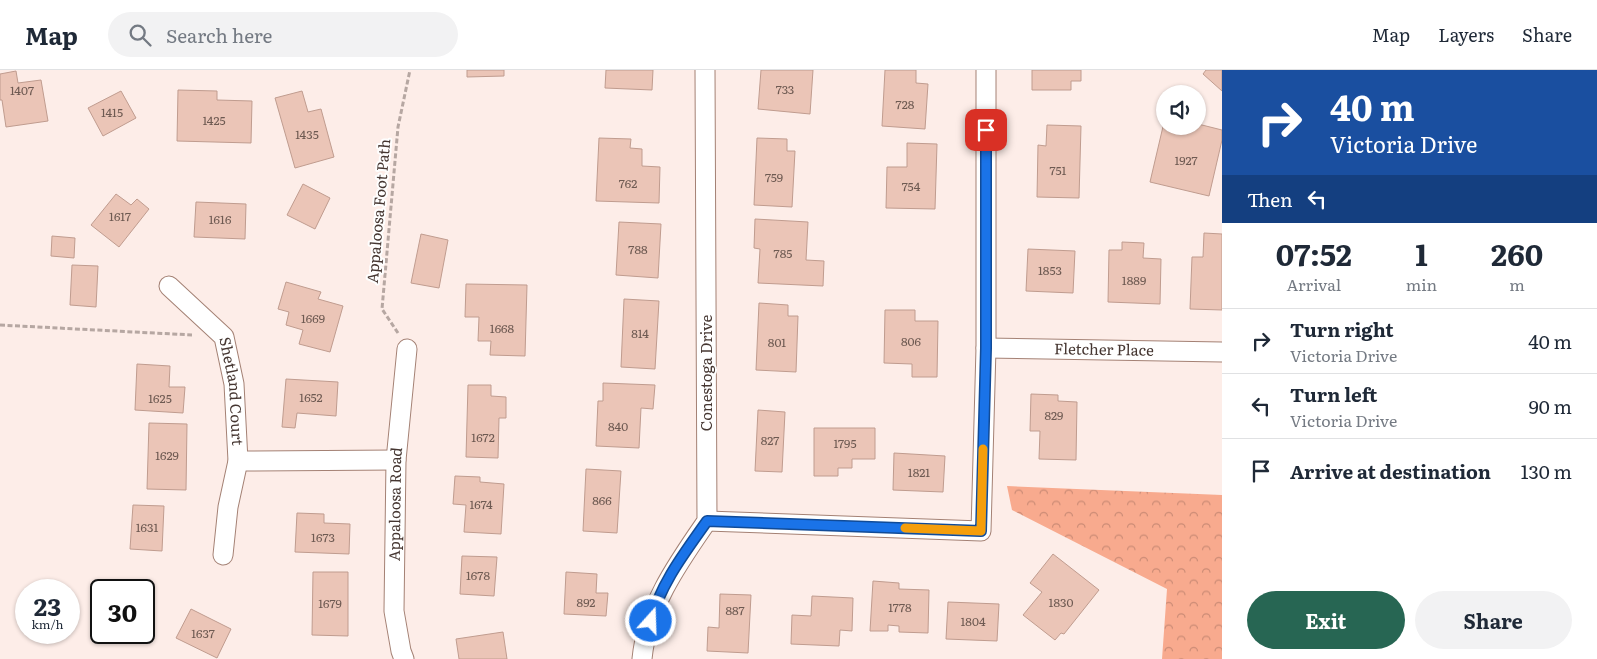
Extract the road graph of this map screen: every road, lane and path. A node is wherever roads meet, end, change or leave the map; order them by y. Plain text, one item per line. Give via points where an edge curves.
1 (410, 70) edge
2 (705, 70) edge
3 (986, 70) edge
4 (168, 286) dead end
5 (0, 325) edge
6 (224, 337) junction
7 (986, 348) junction
8 (407, 349) joint
9 (1222, 352) edge
10 (396, 460) junction
11 (238, 461) junction
12 (707, 521) junction
13 (223, 555) dead end
14 (404, 659) edge
15 (642, 659) edge

1 - 8 path, Appaloosa Foot Path via 398,126 382,308
2 - 12 street, Conestoga Drive
3 - 7 street
4 - 6 street, Shetland Court
5 - 6 path
6 - 11 street, Shetland Court via 234,384
7 - 9 street, Fletcher Place
7 - 12 street via 981,531
8 - 10 street, Appaloosa Road
10 - 11 street, Shetland Court
10 - 14 street, Appaloosa Road via 394,611
11 - 13 street, Shetland Court via 228,507
12 - 15 street via 680,560 655,606

